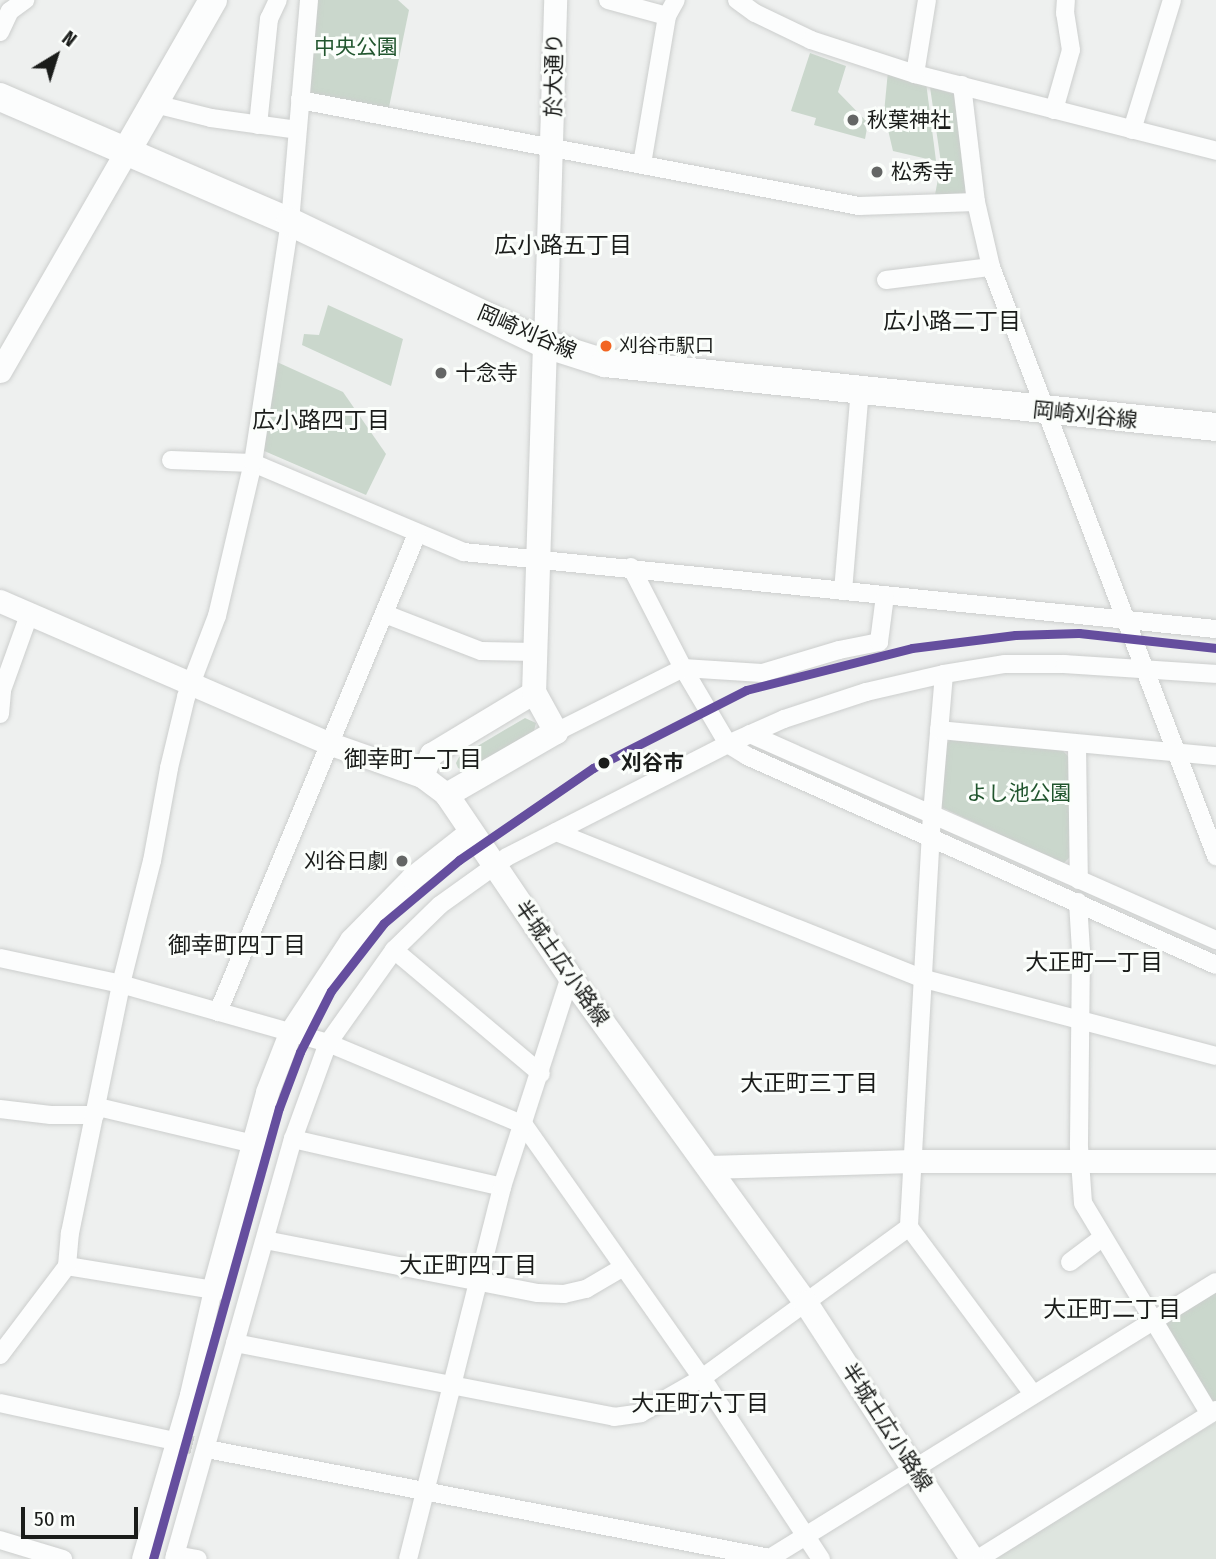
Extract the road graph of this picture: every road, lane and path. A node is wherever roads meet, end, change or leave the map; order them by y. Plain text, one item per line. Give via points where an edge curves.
1 (25, 0) edge
2 (213, 0) edge
3 (278, 0) edge
4 (309, 0) edge
5 (555, 0) edge
6 (608, 0) edge
7 (676, 0) edge
8 (737, 0) edge
9 (927, 0) edge
10 (1066, 0) edge
11 (1172, 0) edge
12 (667, 16) junction
13 (0, 32) edge
14 (915, 74) junction
15 (962, 85) junction
16 (0, 97) edge
17 (300, 100) junction
18 (155, 104) junction
19 (1054, 110) junction
20 (258, 125) junction
21 (297, 130) junction
22 (1132, 130) junction
23 (552, 150) junction
24 (1216, 151) edge
25 (127, 152) junction
26 (642, 164) junction
27 (976, 201) junction
28 (289, 222) junction
29 (991, 267) junction
30 (886, 280) dead end
31 (545, 344) junction
32 (0, 371) edge
33 (860, 389) junction
34 (1048, 411) junction
35 (1216, 427) edge
36 (171, 460) dead end
37 (253, 463) junction
38 (417, 534) junction
39 (536, 561) junction
40 (631, 567) junction
41 (843, 592) junction
42 (885, 596) junction
43 (0, 601) edge
44 (385, 614) junction
45 (29, 615) junction
46 (1124, 619) junction
47 (1216, 629) edge
48 (536, 652) junction
49 (683, 668) junction
50 (1145, 668) junction
51 (944, 674) junction
52 (1216, 674) edge
53 (191, 686) junction
54 (534, 692) junction
55 (0, 715) edge
56 (939, 730) junction
57 (556, 732) junction
58 (750, 734) junction
59 (331, 744) junction
60 (728, 744) junction
61 (1077, 745) junction
62 (1175, 752) junction
63 (1216, 756) edge
64 (422, 776) junction
65 (447, 795) junction
66 (932, 814) junction
67 (556, 832) junction
68 (470, 833) junction
69 (931, 837) junction
70 (1216, 856) edge
71 (493, 865) junction
72 (1079, 880) junction
73 (1078, 902) junction
74 (1216, 940) edge
75 (394, 950) junction
76 (0, 958) edge
77 (1216, 965) edge
78 (569, 977) junction
79 (921, 978) junction
80 (121, 984) junction
81 (218, 1012) junction
82 (1079, 1019) junction
83 (290, 1033) junction
84 (328, 1043) junction
85 (1216, 1056) edge
86 (541, 1074) junction
87 (0, 1109) edge
88 (96, 1111) junction
89 (524, 1125) junction
90 (293, 1139) junction
91 (253, 1144) junction
92 (913, 1161) junction
93 (1079, 1161) junction
94 (1216, 1161) edge
95 (708, 1167) junction
96 (502, 1187) junction
97 (909, 1227) junction
98 (1102, 1238) junction
99 (265, 1240) junction
100 (1070, 1262) dead end
101 (66, 1266) junction
102 (622, 1268) junction
103 (1216, 1282) edge
104 (478, 1283) junction
105 (213, 1290) junction
106 (806, 1303) junction
107 (1153, 1321) junction
108 (235, 1343) junction
109 (0, 1355) edge
110 (702, 1378) junction
111 (450, 1386) junction
112 (1032, 1394) junction
113 (0, 1403) edge
114 (1213, 1412) edge
115 (175, 1441) junction
116 (207, 1449) junction
117 (915, 1470) junction
118 (426, 1492) junction
119 (806, 1535) junction
120 (0, 1540) edge
121 (175, 1557) edge
122 (52, 1558) edge
123 (141, 1559) edge
124 (198, 1559) edge
125 (408, 1559) edge
126 (769, 1559) edge
127 (821, 1559) edge
128 (972, 1559) edge
129 (978, 1559) edge

1 - 13 street via 10,11
2 - 18 main road
3 - 20 street via 269,19
4 - 17 street
5 - 23 street, 於大通り
6 - 12 street
7 - 12 street
8 - 14 street via 811,40
9 - 14 street
10 - 19 street via 1071,50
11 - 22 street
12 - 26 street
14 - 15 street
15 - 19 street
15 - 27 street
16 - 25 main road, 岡崎刈谷線
17 - 21 street
17 - 23 street
18 - 20 street
18 - 25 main road
19 - 22 street
20 - 21 street
21 - 28 street
22 - 24 street
23 - 26 street
23 - 31 street, 於大通り
25 - 28 main road, 岡崎刈谷線
25 - 32 street
26 - 27 street via 859,206
27 - 29 street
28 - 31 main road, 岡崎刈谷線
28 - 37 street
29 - 30 street
29 - 34 street
31 - 33 main road, 岡崎刈谷線 via 605,363
31 - 39 main road
33 - 34 main road, 岡崎刈谷線
33 - 41 street
34 - 35 main road, 岡崎刈谷線
34 - 46 street
36 - 37 street
37 - 38 street
37 - 53 street via 218,616
38 - 39 street via 464,552
38 - 44 street
39 - 40 street
39 - 48 main road
40 - 41 street
40 - 49 street
41 - 42 street
42 - 46 street
42 - 49 street via 879,642 762,673
43 - 45 street
44 - 48 street via 481,651
44 - 59 street via 353,681
45 - 53 street
45 - 55 street via 2,690
46 - 47 street
46 - 50 street
48 - 54 main road
49 - 57 street
49 - 60 street
50 - 51 street via 1005,664
50 - 52 street
50 - 62 street
51 - 56 street
51 - 58 street via 866,692
53 - 59 street
53 - 80 street
54 - 57 main road
54 - 64 street via 431,754
56 - 61 street
56 - 66 street
57 - 65 main road
58 - 60 street
58 - 66 street
59 - 64 street
59 - 81 street
60 - 67 street
60 - 69 street
61 - 62 street
61 - 72 street
62 - 63 street
62 - 70 street
64 - 65 street
65 - 68 main road, 半城土広小路線
66 - 69 street
66 - 72 street
67 - 71 street
67 - 79 street
68 - 71 main road, 半城土広小路線
68 - 83 street via 412,877 351,940
69 - 73 street
69 - 79 street
71 - 75 street via 440,905
71 - 78 main road, 半城土広小路線
72 - 74 street
73 - 77 street
73 - 82 street
75 - 84 street
75 - 86 street
76 - 80 street
78 - 86 street
78 - 95 main road, 半城土広小路線
79 - 82 street
79 - 92 street
80 - 81 street
80 - 88 street
81 - 83 street
82 - 85 street
82 - 93 street
83 - 84 street
83 - 91 street
84 - 89 street
84 - 90 street
86 - 89 street
87 - 88 street via 51,1115
88 - 91 street
88 - 101 street
89 - 96 street
89 - 102 street
90 - 96 street
90 - 99 street
91 - 105 street
92 - 93 street
92 - 95 street
92 - 97 street
93 - 94 street
93 - 98 street via 1083,1203
95 - 106 main road, 半城土広小路線
96 - 104 street
97 - 106 street
97 - 112 street
98 - 100 street
98 - 107 street
99 - 104 street
99 - 108 street
101 - 105 street
101 - 109 street
102 - 104 street via 586,1289 564,1294
102 - 110 street
103 - 107 street
104 - 111 street
105 - 115 street
106 - 110 street
106 - 117 main road, 半城土広小路線
107 - 112 street
107 - 114 street
108 - 111 street
108 - 116 street
110 - 111 street via 640,1413 614,1417
110 - 119 street
111 - 118 street
112 - 117 street
113 - 115 street
114 - 129 street
115 - 123 street
116 - 118 street
116 - 121 street
117 - 119 street
117 - 128 main road, 半城土広小路線
118 - 125 street
118 - 126 street
119 - 126 street
119 - 127 street
120 - 122 street
121 - 124 street

